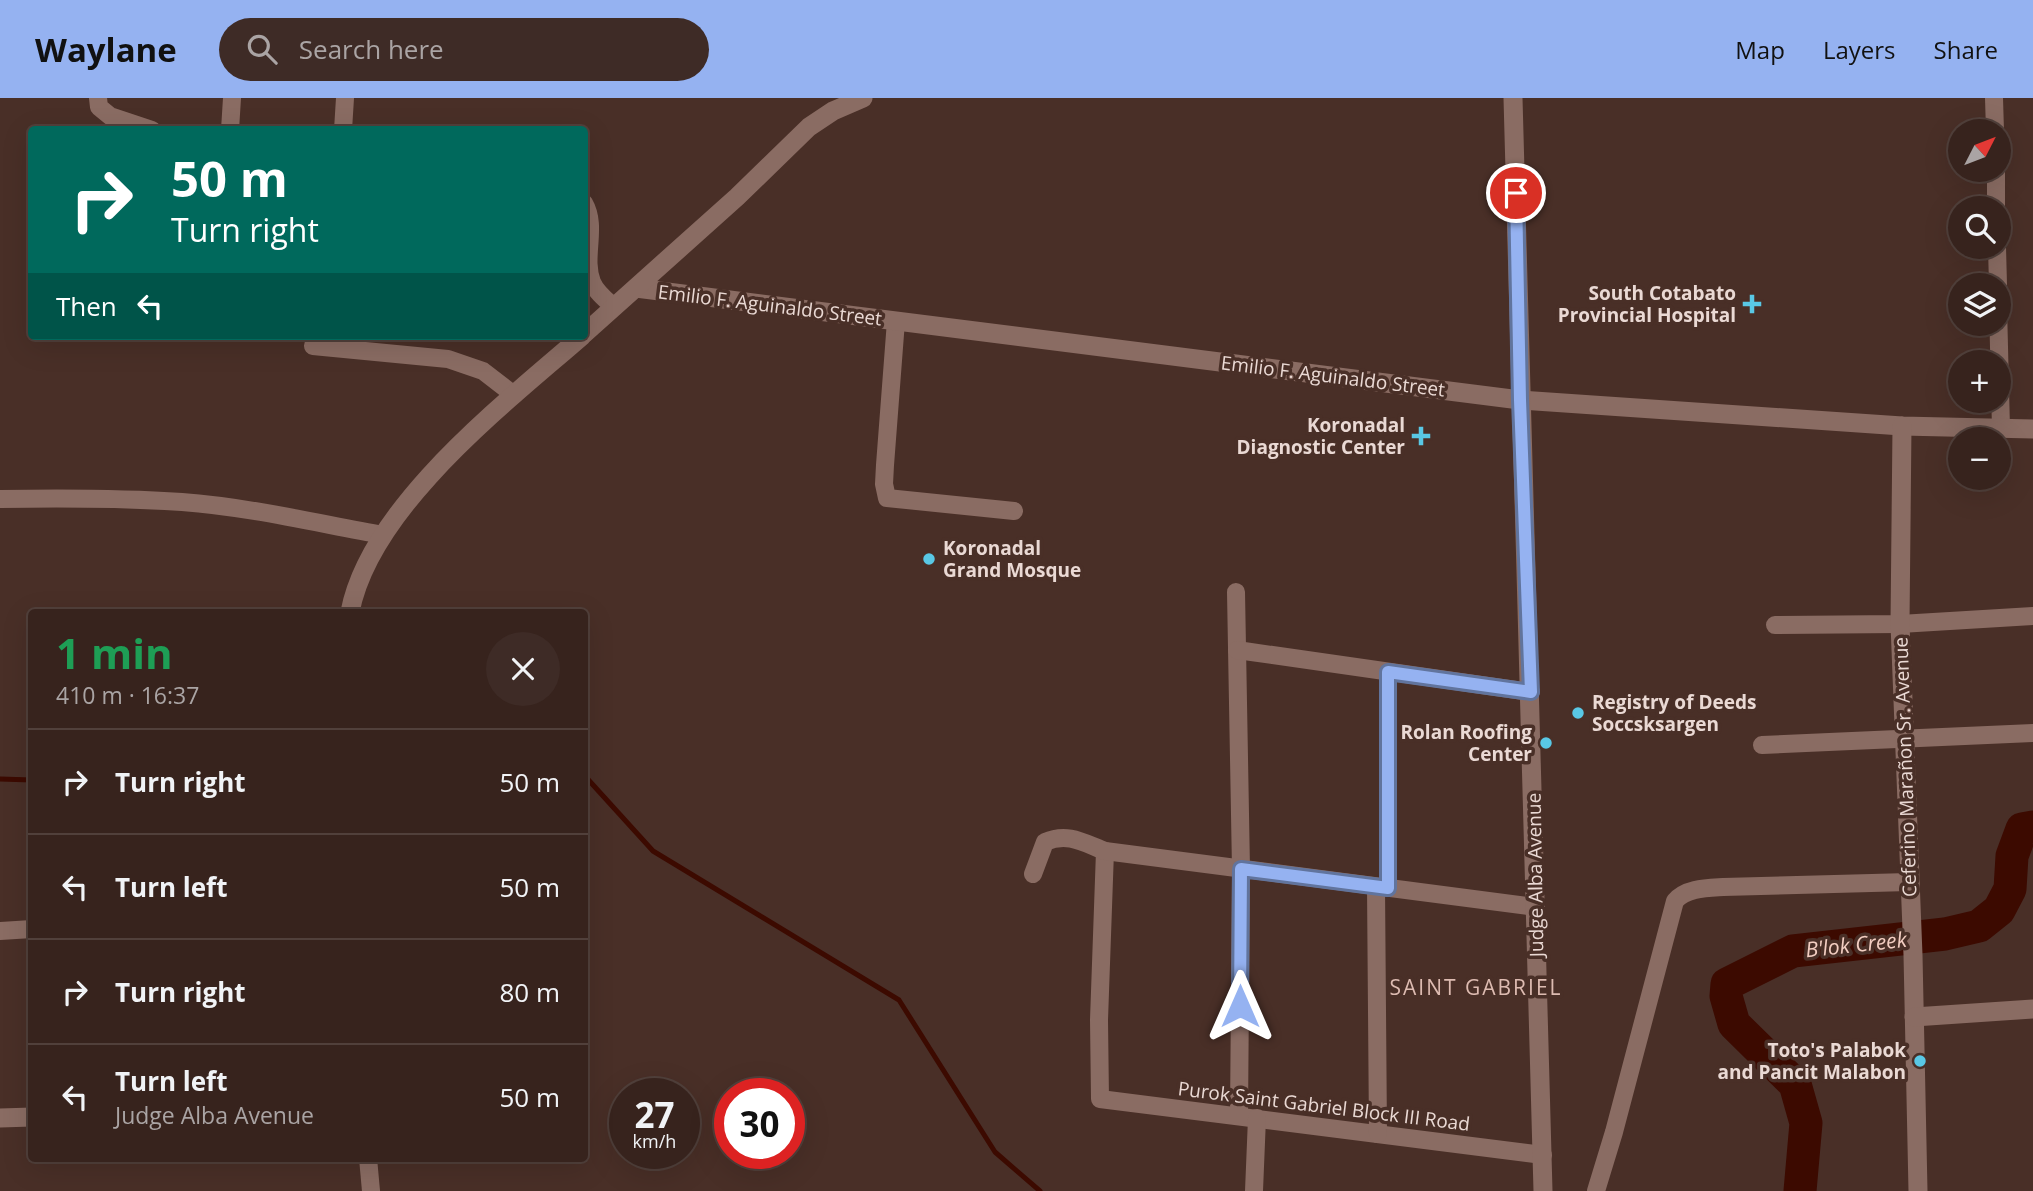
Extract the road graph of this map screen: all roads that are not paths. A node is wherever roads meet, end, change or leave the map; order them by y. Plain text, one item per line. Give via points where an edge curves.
1 (98, 98) edge
2 (232, 98) edge
3 (345, 98) edge
4 (863, 98) edge
5 (1513, 98) edge
6 (1994, 98) edge
7 (1995, 119) edge
8 (140, 126) edge
9 (230, 126) edge
10 (343, 126) edge
11 (588, 214) edge
12 (636, 288) junction
13 (614, 307) junction
14 (896, 321) junction
15 (588, 330) edge
16 (1999, 336) edge
17 (577, 340) edge
18 (313, 346) dead end
19 (514, 395) junction
20 (1520, 400) junction
21 (1902, 426) junction
22 (1948, 427) edge
23 (2001, 427) edge
24 (2011, 429) edge
25 (2033, 429) edge
26 (0, 499) edge
27 (1014, 511) dead end
28 (383, 535) junction
29 (1236, 592) dead end
30 (351, 609) edge
31 (2033, 616) edge
32 (1900, 624) junction
33 (1775, 625) dead end
34 (1237, 650) junction
35 (1388, 672) junction
36 (1531, 692) junction
37 (2033, 733) edge
38 (1905, 740) junction
39 (1762, 745) dead end
40 (1105, 851) junction
41 (1241, 869) junction
42 (1033, 874) dead end
43 (1909, 882) junction
44 (1382, 887) junction
45 (1536, 907) junction
46 (28, 929) edge
47 (0, 931) edge
48 (2033, 1009) edge
49 (1914, 1017) junction
50 (28, 1117) edge
51 (1248, 1117) junction
52 (0, 1118) edge
53 (1378, 1134) junction
54 (1542, 1155) junction
55 (369, 1162) edge
56 (371, 1191) edge
57 (1254, 1191) edge
58 (1544, 1191) edge
59 (1596, 1191) edge
60 (1918, 1191) edge

1 - 8 street via 99,107 110,116
2 - 9 street
3 - 10 street
4 - 12 street via 809,127
5 - 20 street, Judge Alba Avenue
6 - 7 street
11 - 13 street via 590,274 598,292
12 - 13 street
12 - 14 street, Emilio F. Aguinaldo Street
13 - 15 street
14 - 20 street, Emilio F. Aguinaldo Street
14 - 27 street via 884,484 887,498
16 - 23 street
17 - 19 street
18 - 19 street via 448,359 483,371
19 - 28 street via 430,477
20 - 21 street, Emilio F. Aguinaldo Street
20 - 36 street, Judge Alba Avenue
21 - 22 street, Emilio F. Aguinaldo Street
21 - 32 street, Ceferino Marañon Sr. Avenue
24 - 25 street, Emilio F. Aguinaldo Street
26 - 28 street via 184,502
28 - 30 street via 364,568
29 - 34 street
31 - 32 street
32 - 33 street
32 - 38 street, Ceferino Marañon Sr. Avenue
34 - 35 street
34 - 41 street
35 - 36 street
35 - 44 street
36 - 45 street, Judge Alba Avenue
37 - 38 street
38 - 39 street
38 - 43 street, Ceferino Marañon Sr. Avenue
40 - 41 street
40 - 42 street via 1057,836 1045,842
40 - 51 street, Purok Saint Gabriel Block III Road via 1100,1099
41 - 44 street
41 - 51 street
43 - 49 street, Ceferino Marañon Sr. Avenue
43 - 59 street via 1723,887 1678,896
44 - 45 street
44 - 53 street
45 - 54 street, Judge Alba Avenue
46 - 47 street
48 - 49 street
49 - 60 street, Ceferino Marañon Sr. Avenue
50 - 52 street
51 - 53 street, Purok Saint Gabriel Block III Road
51 - 57 street
53 - 54 street, Purok Saint Gabriel Block III Road
54 - 58 street, Judge Alba Avenue
55 - 56 street

